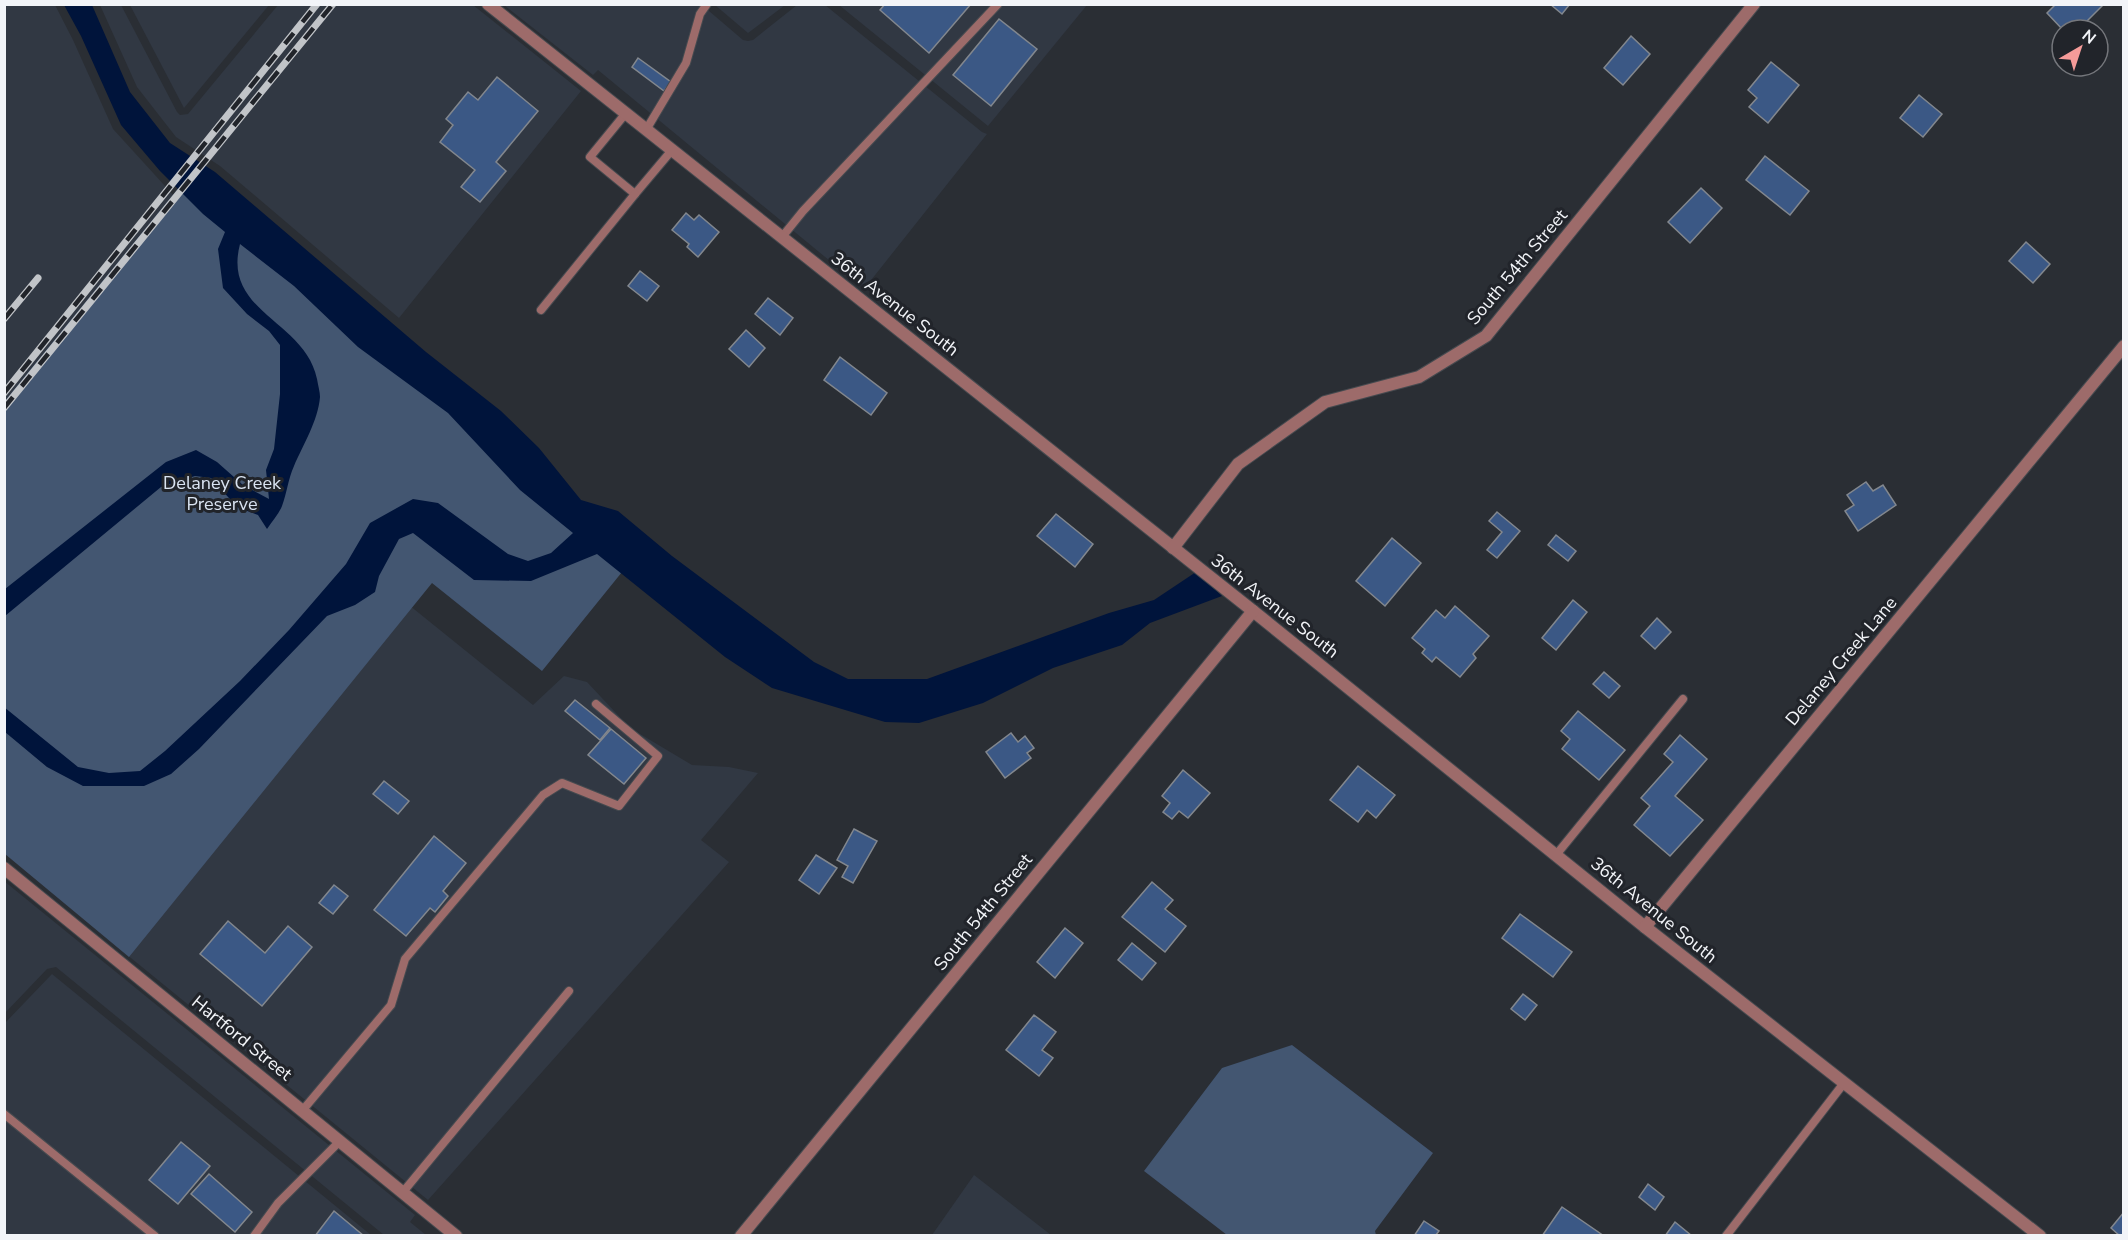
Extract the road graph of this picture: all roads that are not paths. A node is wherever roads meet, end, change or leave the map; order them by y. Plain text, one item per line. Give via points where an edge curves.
1 (707, 4) edge
2 (998, 4) edge
3 (1754, 4) edge
4 (495, 6) edge
5 (626, 114) junction
6 (646, 130) junction
7 (672, 150) junction
8 (635, 194) junction
9 (782, 237) junction
10 (541, 310) dead end
11 (2124, 346) edge
12 (1173, 548) junction
13 (1254, 611) junction
14 (1683, 699) dead end
15 (596, 704) dead end
16 (1556, 855) junction
17 (4, 868) edge
18 (1645, 927) junction
19 (569, 991) dead end
20 (1844, 1083) junction
21 (302, 1111) junction
22 (4, 1114) edge
23 (340, 1141) junction
24 (404, 1192) junction
25 (155, 1236) edge
26 (254, 1236) edge
27 (456, 1236) edge
28 (741, 1236) edge
29 (1726, 1236) edge
30 (2040, 1236) edge

1 - 6 lane via 700,14 686,63
2 - 9 lane
3 - 12 street, South 54th Street via 1486,336 1419,377 1325,402 1238,464
4 - 5 street, 36th Avenue South
5 - 6 street, 36th Avenue South
5 - 8 lane via 590,157
6 - 7 street, 36th Avenue South
7 - 8 lane
7 - 9 street, 36th Avenue South
8 - 10 lane
9 - 12 street, 36th Avenue South
11 - 18 street, Delaney Creek Lane
12 - 13 street, 36th Avenue South
13 - 16 street, 36th Avenue South
13 - 28 street, South 54th Street
14 - 16 lane
15 - 21 lane via 657,756 619,806 562,783 543,795 405,959 391,1005
16 - 18 street, 36th Avenue South
17 - 21 street, Hartford Street
18 - 20 street, 36th Avenue South
19 - 24 lane
20 - 29 lane
20 - 30 street, 36th Avenue South
21 - 23 street, Hartford Street
22 - 25 lane
23 - 24 street, Hartford Street
23 - 26 lane via 278,1203
24 - 27 street, Hartford Street

